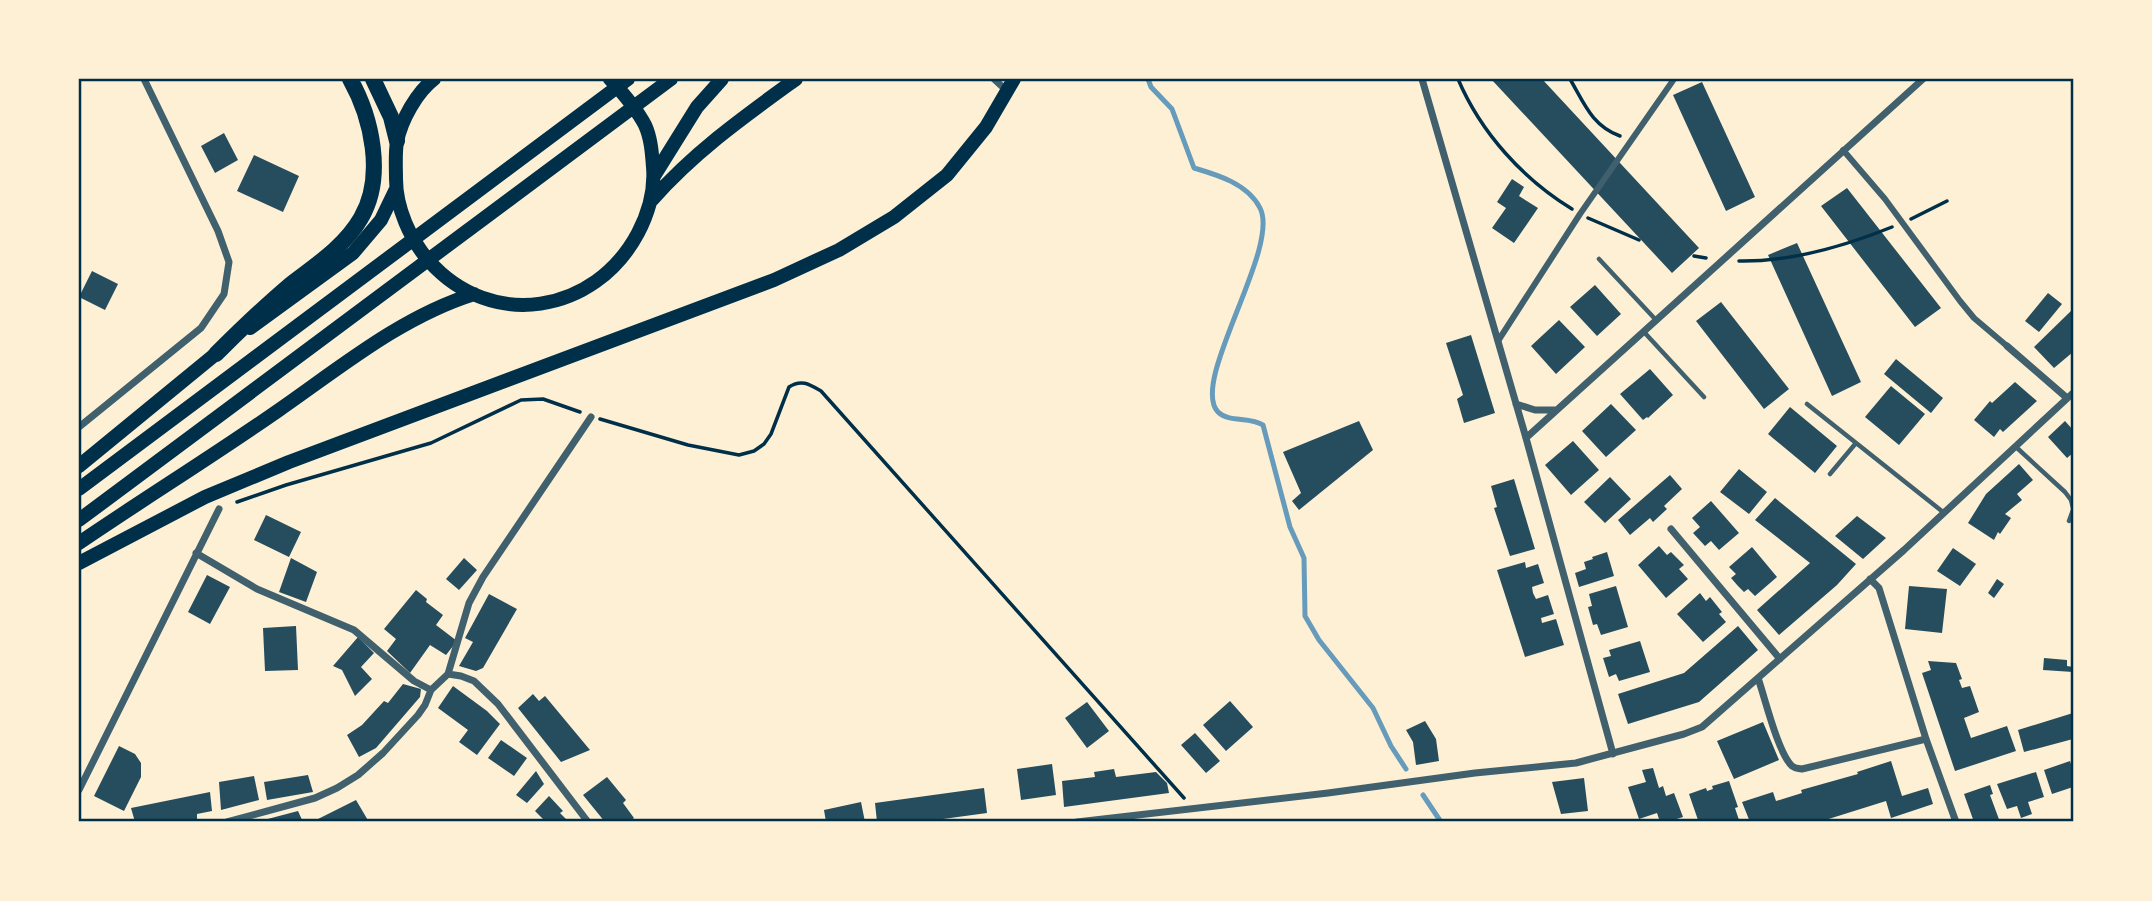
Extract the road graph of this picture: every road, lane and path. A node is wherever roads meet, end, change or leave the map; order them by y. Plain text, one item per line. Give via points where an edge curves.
1 (144, 79) edge
2 (350, 79) edge
3 (373, 79) edge
4 (434, 79) edge
5 (610, 79) edge
6 (628, 79) edge
7 (671, 79) edge
8 (722, 79) edge
9 (796, 79) edge
10 (994, 79) edge
11 (1422, 79) edge
12 (1458, 79) edge
13 (1570, 79) edge
14 (1674, 79) edge
15 (1923, 79) edge
16 (1011, 85) edge
17 (1631, 140) junction
18 (397, 141) junction
19 (1843, 150) junction
20 (654, 176) junction
21 (396, 189) junction
22 (652, 200) junction
23 (1947, 201) dead end
24 (1580, 214) junction
25 (1903, 223) junction
26 (1639, 240) dead end
27 (1694, 256) dead end
28 (1599, 259) dead end
29 (1712, 259) dead end
30 (1737, 261) dead end
31 (474, 294) junction
32 (1657, 320) junction
33 (1644, 332) junction
34 (1497, 341) junction
35 (2007, 346) joint
36 (216, 354) junction
37 (2070, 396) edge
38 (1704, 397) dead end
39 (1516, 404) junction
40 (1807, 404) dead end
41 (1556, 410) junction
42 (591, 417) junction
43 (79, 427) edge
44 (1526, 438) junction
45 (1856, 443) junction
46 (2016, 447) junction
47 (79, 466) edge
48 (1830, 474) dead end
49 (79, 489) edge
50 (219, 509) joint
51 (2073, 509) edge
52 (1943, 512) junction
53 (79, 520) edge
54 (2069, 521) dead end
55 (1671, 528) dead end
56 (79, 543) edge
57 (196, 553) junction
58 (79, 563) edge
59 (1870, 579) junction
60 (1780, 659) junction
61 (448, 674) junction
62 (1758, 678) junction
63 (430, 690) junction
64 (1926, 738) junction
65 (1613, 754) junction
66 (79, 790) edge
67 (1194, 808) junction
68 (227, 822) edge
69 (588, 822) edge
70 (1077, 822) edge
71 (1956, 822) edge

1 - 43 street via 218,231 229,262 224,294 201,328
2 - 36 highway via 367,116 372,144 372,183 361,219 326,258 256,314
3 - 18 highway
4 - 18 highway via 407,114
5 - 20 highway via 645,126
6 - 49 highway
7 - 53 highway
8 - 20 highway via 697,107
9 - 22 highway via 712,141
10 - 16 street
11 - 34 street
12 - 24 path via 1480,120 1519,169
13 - 17 path via 1597,122
14 - 17 street
15 - 19 street
16 - 58 highway via 986,127 947,175 894,217 839,250 774,280 205,496
17 - 24 street
18 - 21 highway
19 - 25 street
19 - 32 street
20 - 22 highway
21 - 31 highway via 418,248 440,273
21 - 36 highway via 381,220 353,253
22 - 31 highway via 631,247 590,287 541,305
23 - 25 path
24 - 26 path
24 - 34 street
25 - 30 path via 1843,244 1766,260
25 - 35 street via 1974,318
27 - 29 path
28 - 32 lane
31 - 56 highway via 405,323
32 - 33 street
33 - 38 lane
33 - 41 street
34 - 39 street
35 - 37 street
36 - 47 highway
37 - 46 street
39 - 41 street
39 - 44 street
40 - 45 lane
41 - 44 street
42 - 50 path via 543,399 521,400 430,443
42 - 61 street via 483,577 469,603
42 - 67 path via 739,455 764,444 789,387 804,382 821,391
44 - 65 street
45 - 48 lane
45 - 52 lane
46 - 51 lane via 2065,492
46 - 52 street
50 - 57 street
51 - 54 lane
52 - 59 street
55 - 60 street
57 - 63 street via 257,589 354,630
57 - 66 street
59 - 60 street
59 - 64 street via 1879,588
60 - 62 street
61 - 63 street
61 - 69 street via 474,681 498,704
62 - 64 street via 1779,742 1795,768
62 - 65 street via 1702,726
63 - 68 street via 418,715 358,775 315,798
64 - 71 street
65 - 67 street via 1576,763
67 - 70 street

